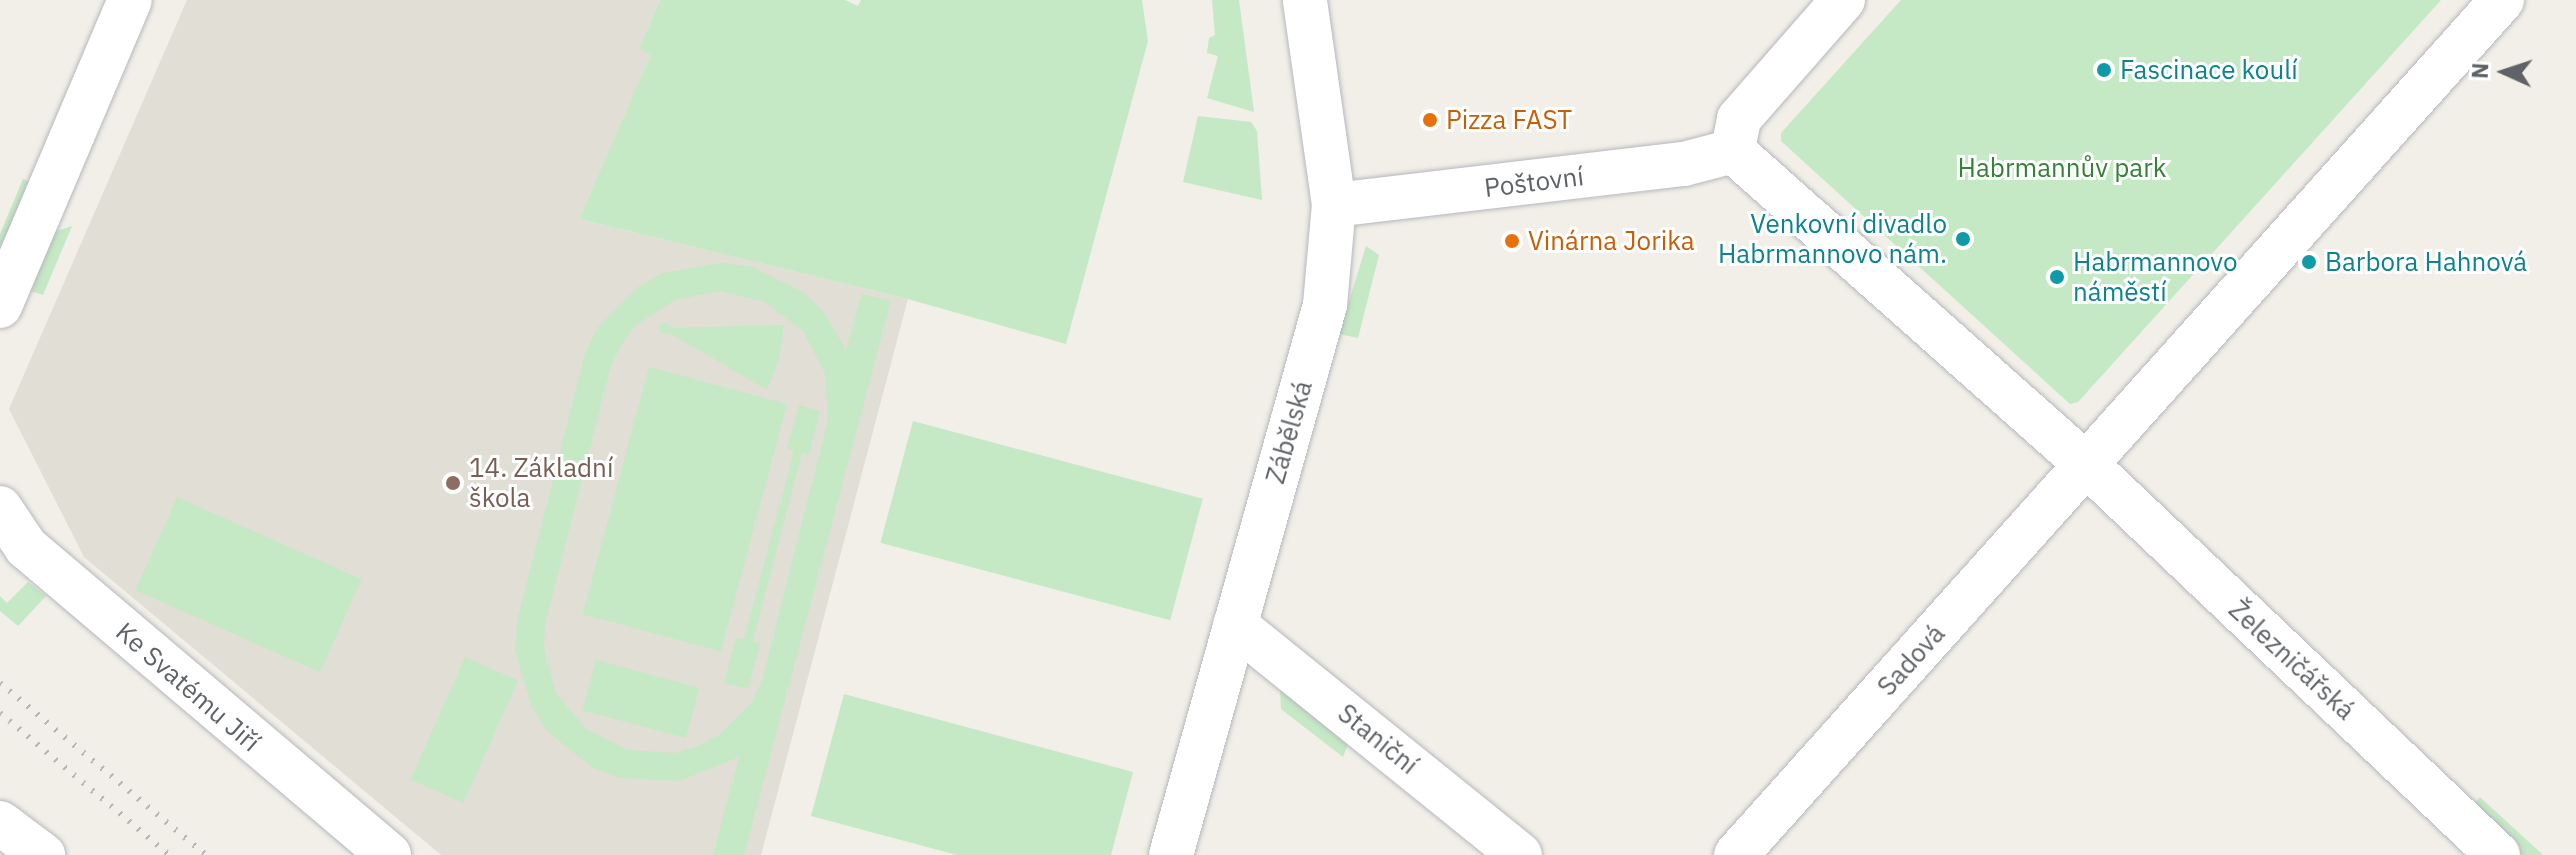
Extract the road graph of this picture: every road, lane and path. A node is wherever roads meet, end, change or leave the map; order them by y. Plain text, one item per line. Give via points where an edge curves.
1 (1305, 0) edge
2 (1843, 0) edge
3 (2502, 0) edge
4 (120, 4) edge
5 (1733, 151) junction
6 (1334, 205) junction
7 (0, 306) edge
8 (2086, 464) junction
9 (0, 508) edge
10 (1235, 625) junction
11 (0, 823) edge
12 (43, 855) edge
13 (389, 855) edge
14 (1171, 855) edge
15 (1520, 855) edge
16 (1736, 855) edge
17 (2498, 855) edge

1 - 6 street, Zábělská
2 - 5 street via 1739,119
3 - 8 street
4 - 7 street
5 - 6 street, Poštovní via 1684,164
5 - 8 street
6 - 10 street, Zábělská via 1325,305
8 - 16 street, Sadová
8 - 17 street, Železničářská
9 - 13 street, Ke Svatému Jiří via 26,547
10 - 14 street, Zábělská
10 - 15 street, Staniční
11 - 12 street

